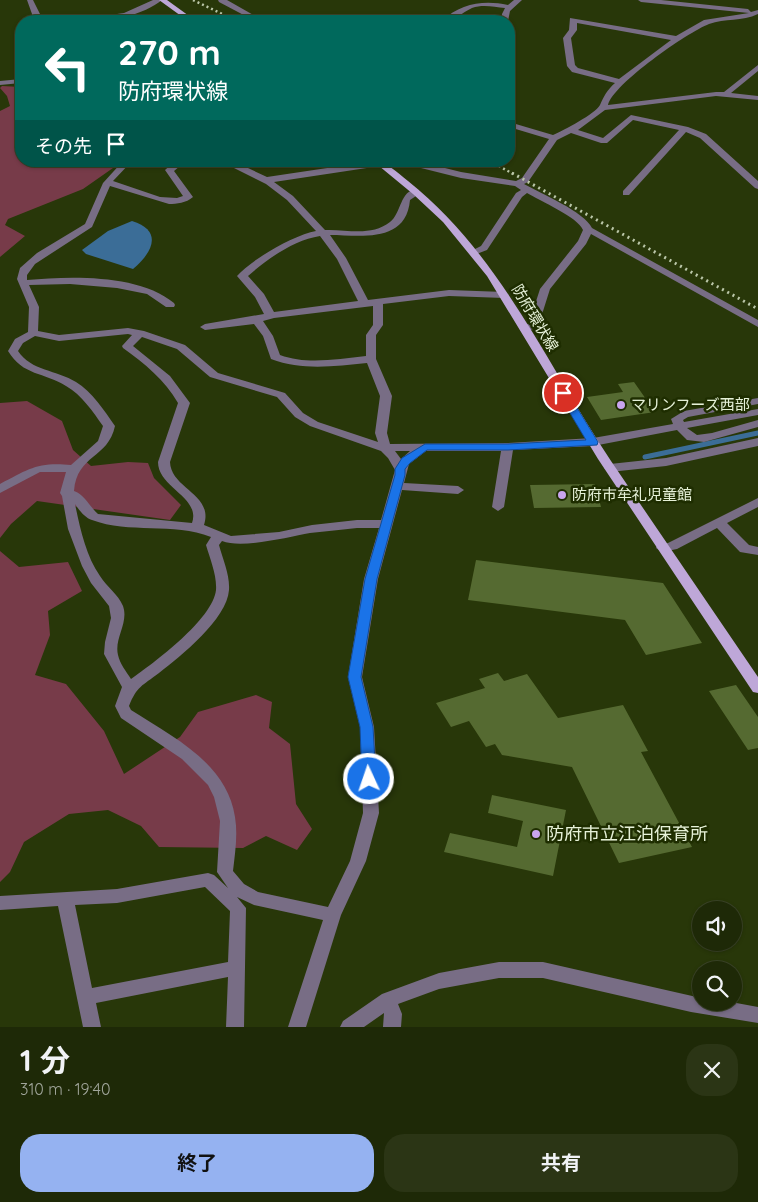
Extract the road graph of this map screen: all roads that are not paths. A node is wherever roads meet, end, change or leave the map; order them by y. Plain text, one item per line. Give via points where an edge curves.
1 (30, 0) edge
2 (160, 0) edge
3 (224, 0) edge
4 (519, 0) edge
5 (641, 0) edge
6 (509, 7) junction
7 (757, 12) edge
8 (36, 15) edge
9 (120, 15) edge
10 (183, 15) edge
11 (248, 15) edge
12 (456, 15) edge
13 (505, 15) edge
14 (678, 40) junction
15 (758, 67) edge
16 (15, 82) edge
17 (621, 82) junction
18 (0, 83) edge
19 (727, 94) junction
20 (758, 98) edge
21 (603, 108) junction
22 (515, 126) edge
23 (684, 129) junction
24 (570, 130) junction
25 (554, 138) junction
26 (124, 167) edge
27 (173, 167) edge
28 (238, 167) edge
29 (348, 167) edge
30 (385, 167) edge
31 (429, 167) edge
32 (267, 180) junction
33 (108, 183) junction
34 (757, 184) edge
35 (521, 187) junction
36 (416, 192) junction
37 (626, 192) dead end
38 (588, 230) junction
39 (324, 233) junction
40 (474, 252) junction
41 (23, 283) junction
42 (504, 295) junction
43 (378, 302) junction
44 (364, 303) junction
45 (170, 305) dead end
46 (272, 315) junction
47 (257, 320) junction
48 (758, 324) edge
49 (204, 327) dead end
50 (525, 329) junction
51 (33, 333) junction
52 (140, 333) junction
53 (370, 359) junction
54 (758, 401) edge
55 (758, 412) edge
56 (758, 423) edge
57 (680, 428) junction
58 (593, 442) junction
59 (758, 442) edge
60 (425, 447) junction
61 (508, 447) junction
62 (385, 448) junction
63 (610, 468) junction
64 (72, 469) junction
65 (400, 469) junction
66 (397, 486) junction
67 (0, 489) edge
68 (458, 490) dead end
69 (66, 493) junction
70 (758, 502) edge
71 (498, 507) dead end
72 (718, 523) junction
73 (386, 524) junction
74 (197, 527) junction
75 (219, 536) junction
76 (662, 548) junction
77 (758, 550) edge
78 (129, 688) junction
79 (758, 688) edge
80 (65, 900) junction
81 (0, 903) edge
82 (333, 915) junction
83 (236, 968) junction
84 (86, 997) junction
85 (388, 1000) junction
86 (758, 1015) edge
87 (92, 1027) edge
88 (235, 1027) edge
89 (297, 1027) edge
90 (349, 1027) edge
91 (392, 1027) edge

1 - 8 street
2 - 9 street
2 - 10 main road
3 - 11 street via 221,1
4 - 6 street
5 - 7 street
6 - 12 street via 474,5
6 - 13 street
7 - 14 street via 742,18 709,22 693,28
14 - 17 street
14 - 17 street via 573,20 574,30 568,38 571,66 575,70
15 - 19 street
16 - 18 street
17 - 21 street via 604,101
19 - 20 street
19 - 21 street
21 - 24 street
22 - 25 street
23 - 24 street via 631,117 604,141
23 - 34 street via 703,136
23 - 37 street
24 - 25 street
25 - 35 street
26 - 33 street
27 - 33 street via 169,170 188,197 180,202 166,202 118,183
28 - 32 street
29 - 32 street
30 - 36 main road, 防府環状線
31 - 35 street
32 - 39 street
33 - 41 street via 90,224 29,263 22,274
35 - 38 street via 571,214
35 - 40 street via 484,248
36 - 39 street via 406,199 401,218 378,234
36 - 40 main road, 防府環状線
38 - 48 street
38 - 50 street via 583,242 545,289 534,325
39 - 44 street via 356,281
39 - 46 street via 294,240 242,276
40 - 42 main road, 防府環状線
41 - 45 street via 116,285 147,291
41 - 51 street via 33,299
42 - 43 street via 449,293
42 - 50 main road, 防府環状線
43 - 44 street
43 - 53 street via 378,325 371,335
44 - 46 street
46 - 47 street
47 - 49 street
47 - 53 street via 268,336 275,357 284,362
50 - 58 main road, 防府環状線
51 - 52 street via 59,338 128,331
51 - 64 street via 19,342 13,351 17,358 37,371 71,384 88,399 109,426 108,436 100,446
52 - 62 street via 180,347 214,375 281,395 299,415 314,424
52 - 74 street via 127,346 175,387 184,403 164,462 164,472 190,495 198,507 200,522
53 - 62 street via 384,385 386,396 381,433
54 - 57 street via 684,414 677,419
55 - 57 street
56 - 57 street via 702,439 691,438
57 - 58 street
58 - 61 street
58 - 63 main road, 防府環状線
59 - 63 street via 666,462
60 - 61 street
60 - 62 street
60 - 65 street via 406,460
61 - 71 street
62 - 65 street
63 - 76 main road, 防府環状線
64 - 67 street via 37,469
64 - 69 street
65 - 66 street
66 - 68 street
66 - 73 street
69 - 74 street via 76,496 94,517
69 - 78 street via 73,525 93,576 117,606 111,654
70 - 72 street
72 - 76 street
72 - 77 street via 745,549
73 - 75 street via 357,524 230,540
73 - 82 street via 371,579 355,677 367,727 371,813 358,861
74 - 75 street
75 - 78 street via 212,545 222,580 221,598 206,620 180,647
76 - 79 main road, 防府環状線
78 - 82 street via 122,706 126,714 195,760 221,792 227,814 225,872 238,889 254,898
80 - 81 street
80 - 83 street via 117,896 208,880 238,908
80 - 84 street
82 - 89 street
83 - 84 street
83 - 88 street
84 - 87 street
85 - 86 street via 439,981 499,970 543,970 691,1004
85 - 90 street
85 - 91 street via 393,1014

